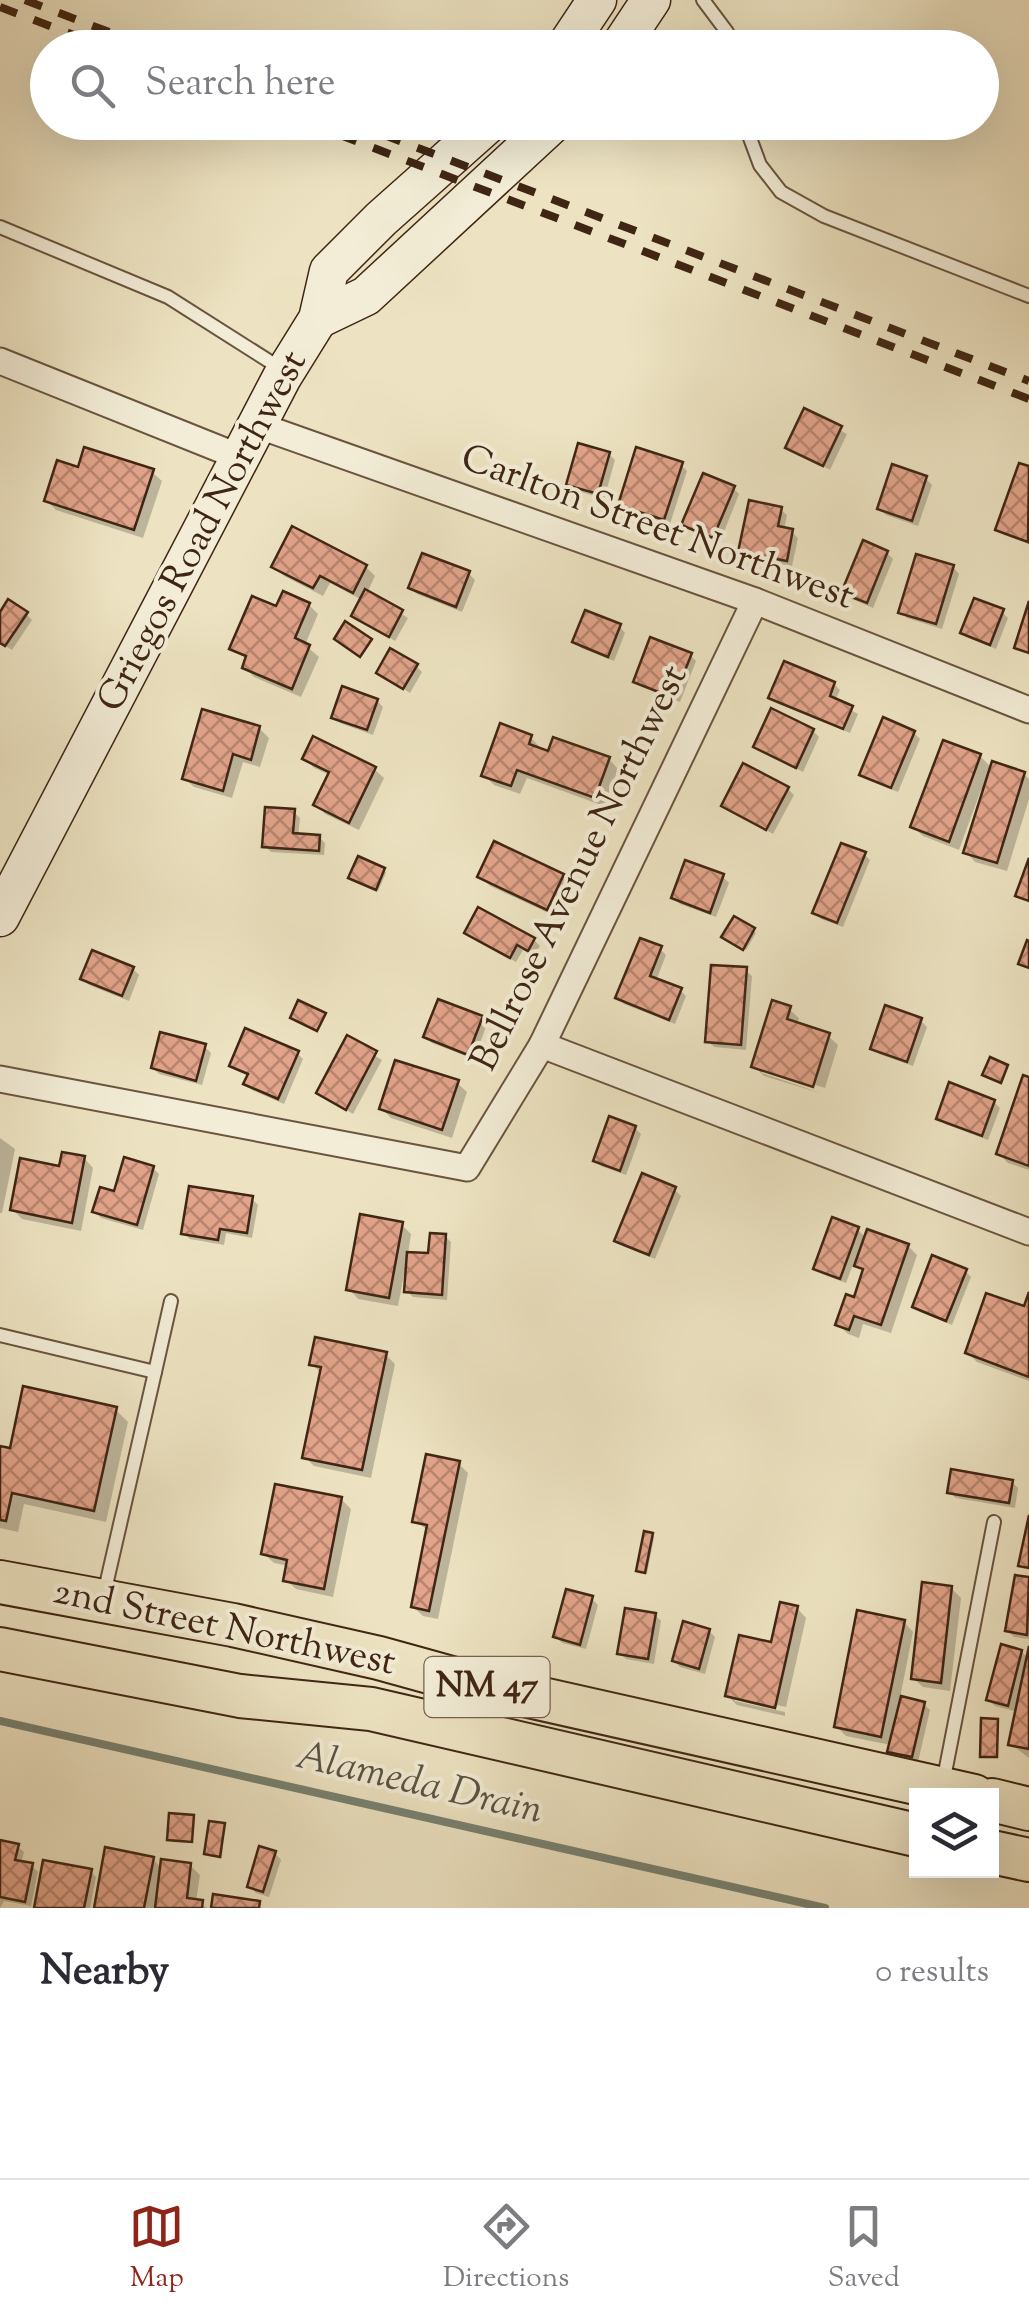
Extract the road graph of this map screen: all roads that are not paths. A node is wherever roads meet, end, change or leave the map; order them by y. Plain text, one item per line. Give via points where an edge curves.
1 (597, 0) edge
2 (651, 0) edge
3 (703, 0) edge
4 (577, 30) edge
5 (630, 30) edge
6 (726, 30) edge
7 (470, 140) edge
8 (535, 140) edge
9 (751, 140) edge
10 (0, 227) edge
11 (1029, 296) edge
12 (318, 320) junction
13 (0, 361) edge
14 (286, 372) junction
15 (250, 442) junction
16 (755, 601) junction
17 (1029, 710) edge
18 (0, 918) edge
19 (542, 1046) junction
20 (0, 1079) edge
21 (1029, 1232) edge
22 (171, 1300) dead end
23 (0, 1335) edge
24 (154, 1372) junction
25 (994, 1522) dead end
26 (0, 1582) edge
27 (102, 1601) junction
28 (0, 1649) edge
29 (456, 1704) junction
30 (924, 1788) edge
31 (953, 1788) edge
32 (999, 1802) edge
33 (1029, 1809) edge
34 (909, 1833) edge
35 (999, 1854) edge
36 (1029, 1860) edge

1 - 4 main road
2 - 5 main road
3 - 6 lane
7 - 12 main road, Griegos Road Northwest via 329,271
8 - 12 main road via 366,296
9 - 11 lane via 781,192 824,216
10 - 14 lane via 168,298
12 - 14 main road, Griegos Road Northwest
13 - 15 street, Carlton Street Northwest
14 - 15 main road, Griegos Road Northwest
15 - 16 street, Carlton Street Northwest
15 - 18 main road, Griegos Road Northwest
16 - 17 street, Carlton Street Northwest
16 - 19 street, Bellrose Avenue Northwest
19 - 20 street, Bellrose Avenue Northwest via 467,1168
19 - 21 street
22 - 24 lane
23 - 24 lane
24 - 27 lane
25 - 31 lane
26 - 27 main road, 2nd Street Northwest / NM 47
27 - 29 main road, 2nd Street Northwest / NM 47 via 306,1642
28 - 29 main road, 2nd Street Northwest / NM 47 via 240,1696 370,1710
29 - 30 main road, 2nd Street Northwest / NM 47
29 - 34 main road, 2nd Street Northwest / NM 47
32 - 33 main road
35 - 36 main road

